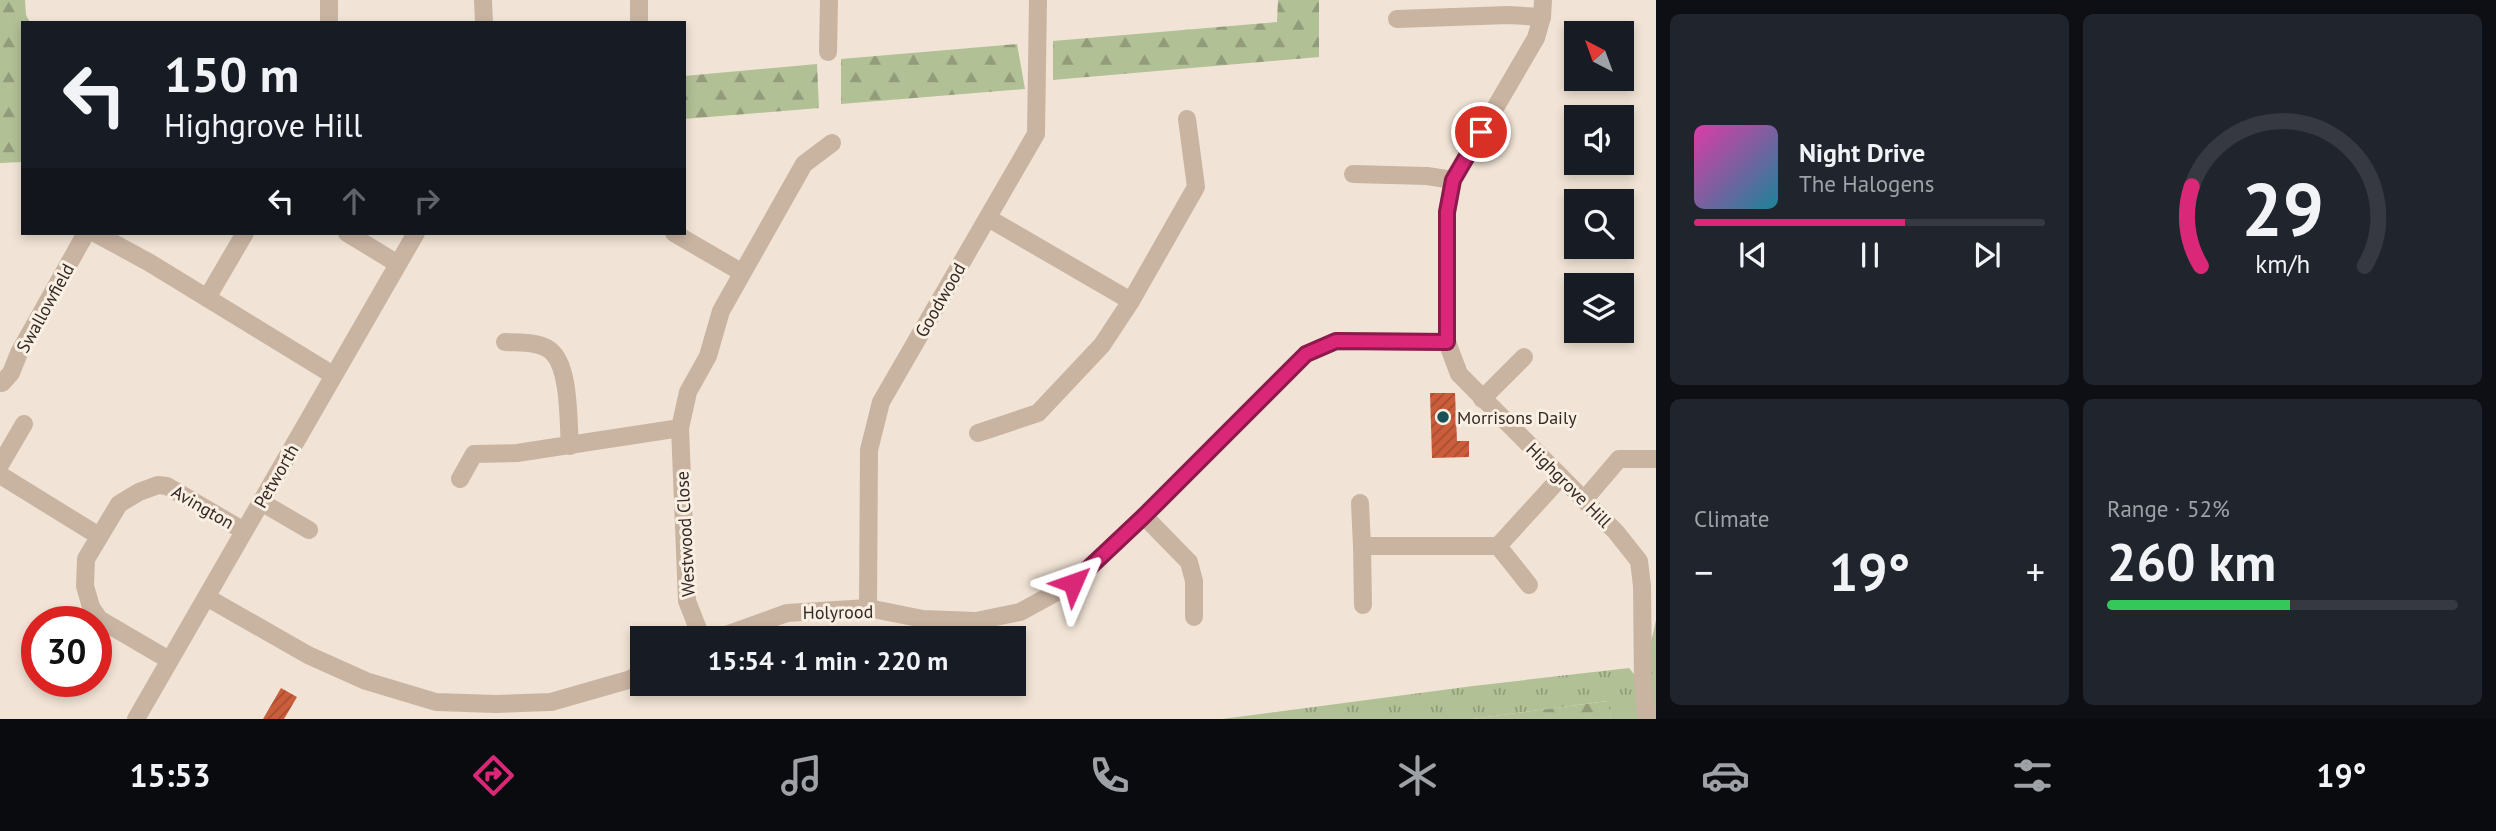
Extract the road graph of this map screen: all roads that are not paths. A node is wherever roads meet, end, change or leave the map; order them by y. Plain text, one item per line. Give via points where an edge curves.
1 (329, 0) edge
2 (483, 0) edge
3 (639, 0) edge
4 (829, 0) edge
5 (1038, 0) edge
6 (1542, 8) edge
7 (1397, 19) dead end
8 (328, 21) edge
9 (484, 21) edge
10 (639, 21) edge
11 (828, 52) dead end
12 (1187, 119) dead end
13 (832, 143) dead end
14 (1353, 174) dead end
15 (1453, 180) junction
16 (988, 218) junction
17 (85, 235) edge
18 (98, 235) edge
19 (245, 235) edge
20 (350, 235) edge
21 (415, 235) edge
22 (677, 235) edge
23 (398, 264) junction
24 (741, 272) junction
25 (207, 298) junction
26 (1130, 301) junction
27 (505, 342) dead end
28 (1447, 342) junction
29 (1524, 357) dead end
30 (333, 375) junction
31 (2, 383) dead end
32 (1482, 399) junction
33 (23, 425) dead end
34 (680, 428) junction
35 (978, 433) dead end
36 (570, 446) junction
37 (1656, 458) edge
38 (0, 465) edge
39 (0, 475) edge
40 (1561, 477) junction
41 (460, 479) dead end
42 (1584, 500) junction
43 (261, 502) junction
44 (1360, 503) dead end
45 (1144, 516) junction
46 (309, 530) dead end
47 (244, 531) junction
48 (99, 536) junction
49 (1362, 546) junction
50 (1498, 546) junction
51 (1529, 585) dead end
52 (1649, 586) edge
53 (208, 598) junction
54 (1363, 606) dead end
55 (868, 608) junction
56 (1194, 617) dead end
57 (697, 626) edge
58 (750, 626) edge
59 (169, 660) junction
60 (630, 679) edge
61 (552, 710) edge
62 (136, 719) edge
63 (1647, 719) edge

1 - 8 street
2 - 9 street
3 - 10 street
4 - 11 street
5 - 16 street, Goodwood via 1036,134
6 - 7 street via 1508,15
6 - 15 street, Highgrove Hill via 1536,38
12 - 26 street via 1196,187
13 - 24 street, Westwood Close via 804,164
14 - 15 street
15 - 28 street, Highgrove Hill via 1447,212
16 - 26 street
16 - 55 street, Goodwood via 881,402 869,450
17 - 31 street, Swallowfield
18 - 25 street
19 - 25 street
20 - 23 street
21 - 23 street, Petworth
22 - 24 street
23 - 30 street, Petworth
24 - 34 street, Westwood Close via 720,311 708,356 688,392
25 - 30 street
26 - 35 street via 1102,345 1038,413
27 - 36 street via 534,344 552,352 563,369
28 - 32 street, Highgrove Hill via 1459,374
28 - 45 street, Holyrood via 1336,341 1306,354
29 - 32 street
30 - 43 street, Petworth
32 - 40 street, Highgrove Hill
33 - 38 street
34 - 36 street
34 - 57 street, Westwood Close via 687,601
36 - 41 street via 474,454
37 - 42 street via 1619,459
39 - 48 street
40 - 42 street, Highgrove Hill
40 - 50 street
42 - 52 street, Highgrove Hill via 1639,561
43 - 46 street
43 - 47 street, Petworth
44 - 49 street
45 - 55 street, Holyrood via 1073,583 1020,612 976,621 923,619
45 - 56 street via 1189,562
47 - 48 street, Avington via 158,485 119,504
47 - 53 street, Petworth
48 - 59 street, Avington via 86,559 85,586 91,607 99,619
49 - 50 street
49 - 54 street
50 - 51 street
52 - 63 street, Highgrove Hill via 1643,684
53 - 59 street, Petworth
53 - 61 street via 308,656 366,681 436,702
55 - 58 street, Holyrood via 787,612
59 - 62 street, Petworth
60 - 61 street

